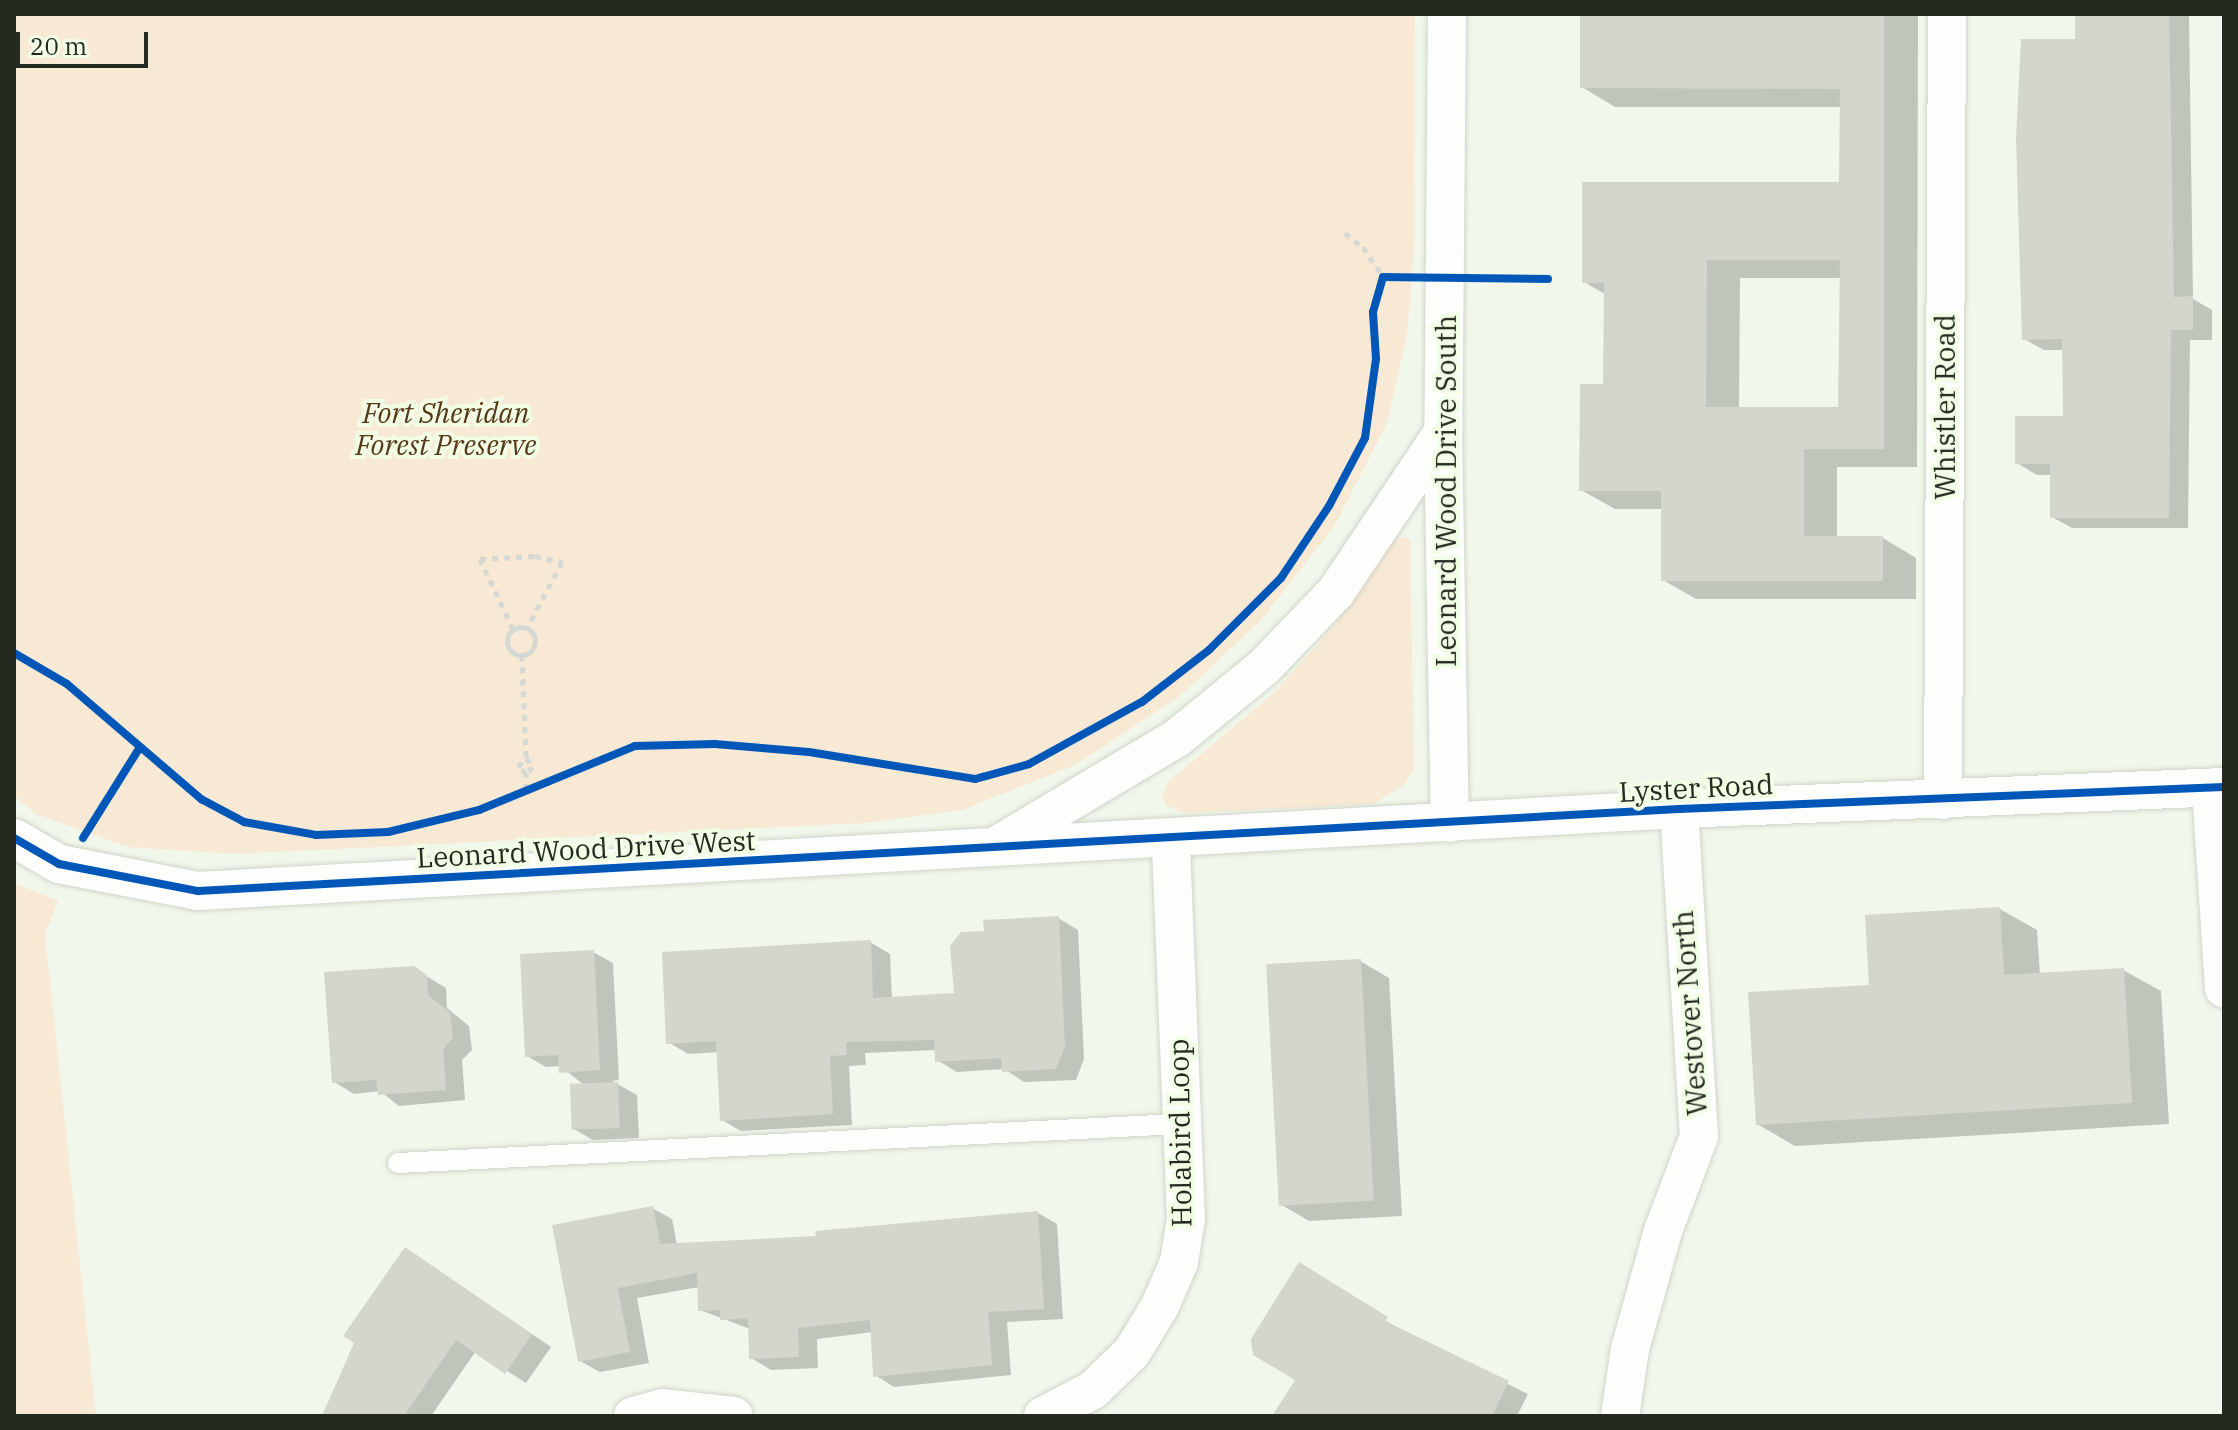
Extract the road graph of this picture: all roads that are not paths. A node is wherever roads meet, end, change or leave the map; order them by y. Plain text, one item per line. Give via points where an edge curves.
1 (1447, 14) edge
2 (1947, 14) edge
3 (1443, 432) junction
4 (2218, 788) edge
5 (1943, 800) junction
6 (1679, 809) junction
7 (1450, 823) junction
8 (14, 838) edge
9 (1171, 840) junction
10 (989, 850) junction
11 (2224, 989) edge
12 (1180, 1124) junction
13 (398, 1163) dead end
14 (1103, 1403) edge
15 (1621, 1406) edge
16 (633, 1416) edge
17 (734, 1416) edge
18 (1043, 1416) edge

1 - 3 street, Leonard Wood Drive South
2 - 5 street, Whistler Road
3 - 7 street, Leonard Wood Drive South
3 - 10 street via 1336,592 1264,667 1177,738
4 - 5 street, Lyster Road
4 - 11 street
5 - 6 street, Lyster Road
6 - 7 street, Lyster Road
6 - 15 street, Westover North via 1699,1136 1663,1231
7 - 9 street, Lyster Road
8 - 10 street, Leonard Wood Drive West via 59,864 198,891
9 - 10 street, Leonard Wood Drive West
9 - 12 street, Holabird Loop
12 - 13 lane
12 - 14 street, Holabird Loop via 1186,1219 1179,1262 1160,1306
14 - 18 street, Holabird Loop
16 - 17 street via 662,1408

